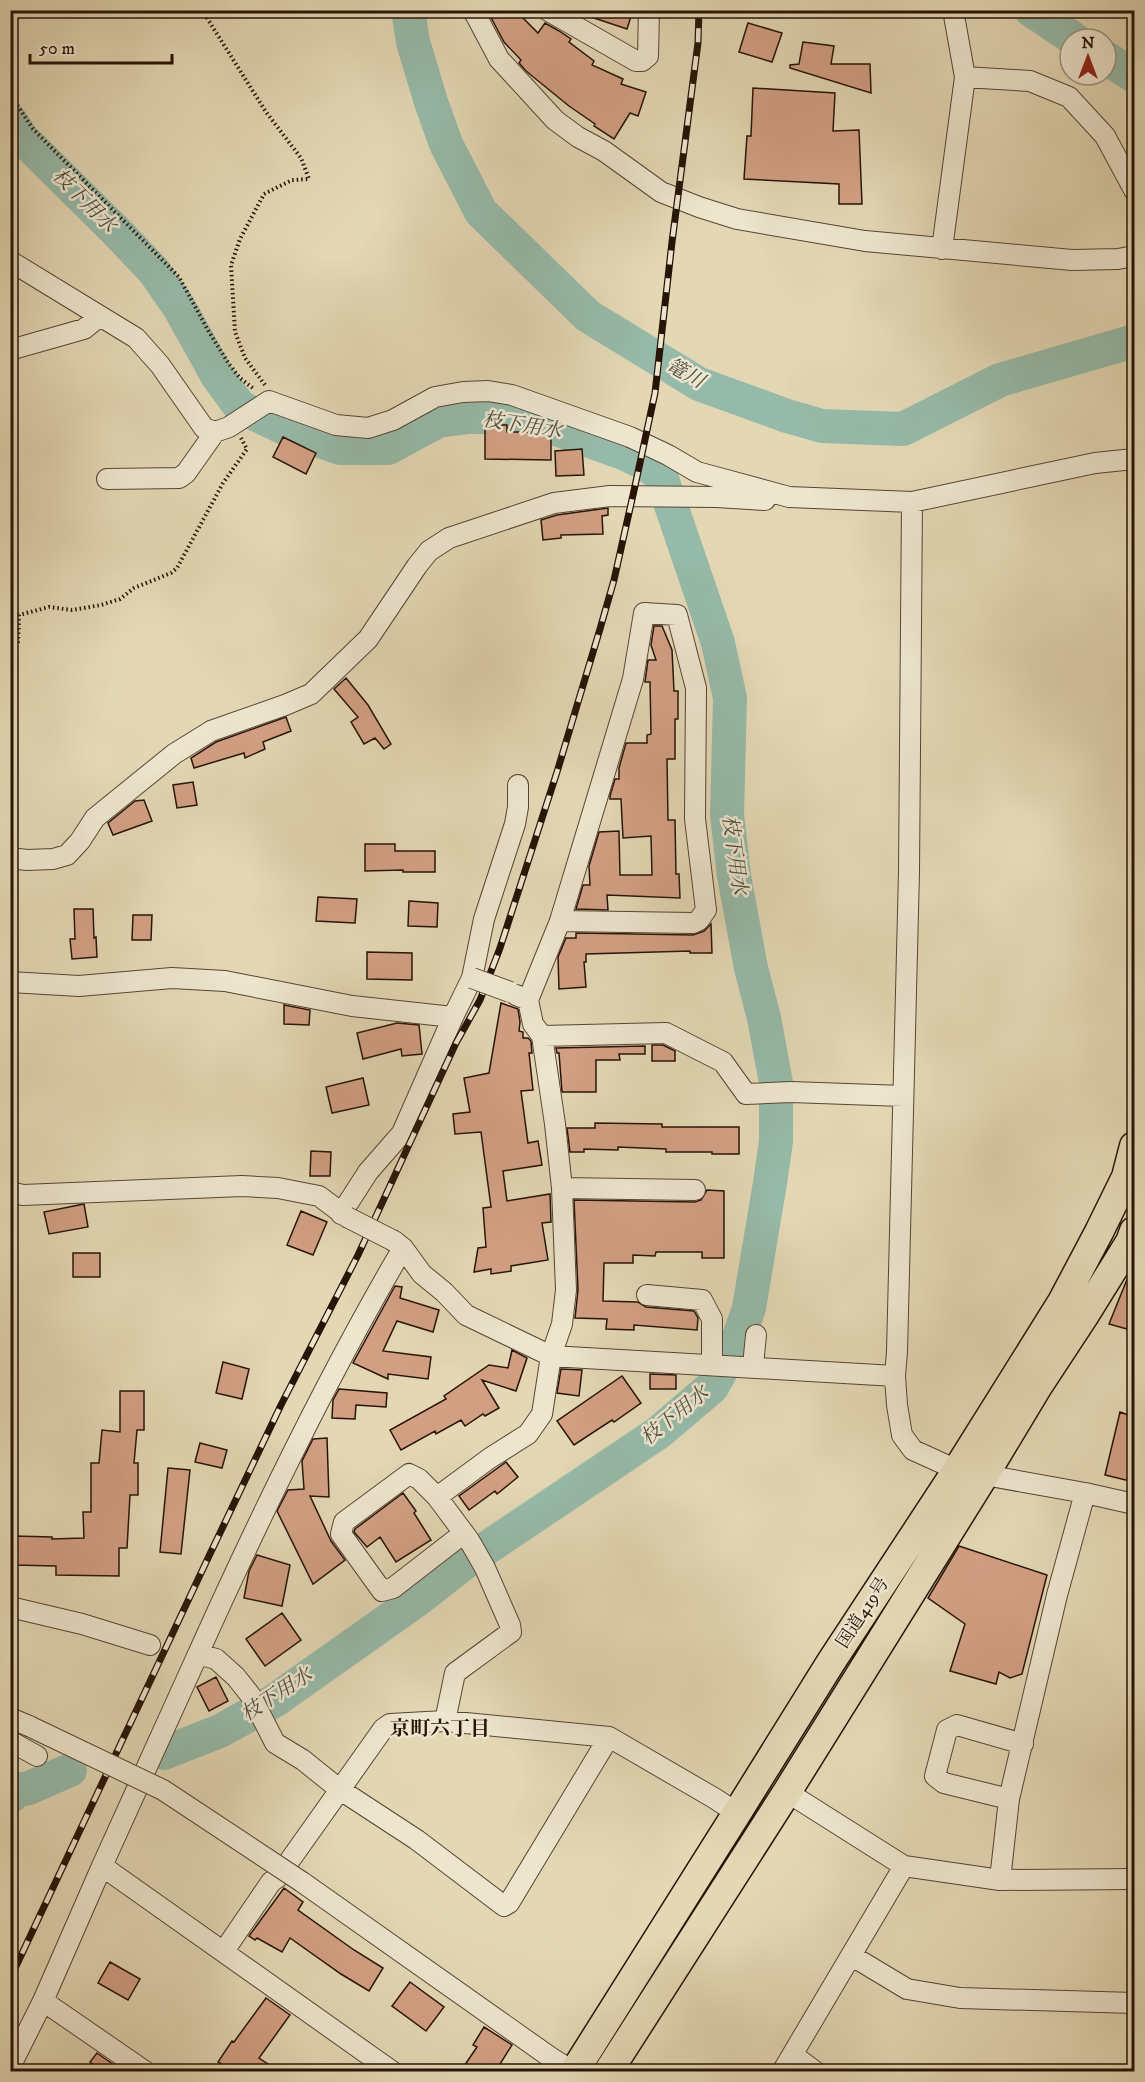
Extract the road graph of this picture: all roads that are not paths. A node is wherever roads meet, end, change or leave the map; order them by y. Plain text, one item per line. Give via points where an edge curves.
1 (473, 10) edge
2 (547, 10) edge
3 (649, 10) edge
4 (953, 10) edge
5 (964, 77) junction
6 (1134, 190) edge
7 (942, 249) junction
8 (1134, 256) edge
9 (10, 261) edge
10 (100, 316) junction
11 (10, 350) edge
12 (226, 428) junction
13 (1134, 459) edge
14 (106, 478) dead end
15 (789, 497) junction
16 (912, 502) junction
17 (518, 785) dead end
18 (10, 858) edge
19 (560, 921) junction
20 (472, 978) junction
21 (10, 982) edge
22 (519, 996) junction
23 (453, 1017) junction
24 (542, 1036) junction
25 (903, 1096) junction
26 (1134, 1146) edge
27 (562, 1188) junction
28 (695, 1190) dead end
29 (10, 1192) edge
30 (344, 1216) junction
31 (1134, 1231) edge
32 (398, 1245) junction
33 (647, 1295) dead end
34 (756, 1335) dead end
35 (551, 1356) junction
36 (712, 1365) junction
37 (750, 1366) junction
38 (895, 1376) junction
39 (957, 1470) junction
40 (985, 1474) junction
41 (1085, 1493) junction
42 (437, 1497) junction
43 (1134, 1504) edge
44 (466, 1536) junction
45 (10, 1607) edge
46 (150, 1646) dead end
47 (198, 1654) junction
48 (10, 1718) edge
49 (445, 1721) junction
50 (609, 1737) junction
51 (10, 1742) edge
52 (1023, 1744) junction
53 (37, 1756) dead end
54 (339, 1789) junction
55 (787, 1792) junction
56 (1009, 1799) junction
57 (737, 1814) junction
58 (102, 1866) junction
59 (904, 1866) junction
60 (1134, 1879) edge
61 (1000, 1880) junction
62 (224, 1951) junction
63 (852, 1956) junction
64 (43, 2001) junction
65 (1134, 2003) edge
66 (787, 2063) edge
67 (10, 2067) edge
68 (574, 2071) edge
69 (146, 2072) edge
70 (393, 2072) edge
71 (608, 2072) edge
72 (816, 2072) edge

1 - 7 street via 499,59 555,120 661,192 737,219 865,241
2 - 3 street via 636,61 648,56
4 - 5 street
5 - 6 street via 1030,81 1069,97 1105,136
5 - 7 street
7 - 8 street via 1072,260
9 - 10 street
10 - 11 street via 84,329
10 - 12 street via 136,338 204,428
12 - 14 street via 179,478
12 - 15 street via 265,404 336,425 368,428 393,420 435,397 480,391 512,395 630,437 697,472
13 - 16 street via 1095,463
15 - 16 street
15 - 18 street via 761,500 610,496 554,503 449,538 429,551 368,639 311,694 211,731 174,754 95,818 67,855 53,860
16 - 25 street
17 - 20 street via 515,824 484,919
19 - 19 street via 633,678 644,613 677,615 696,688 695,819 706,910 693,923
19 - 22 street
20 - 22 street, bridge
20 - 23 street
21 - 23 street via 79,986 172,978 225,981 352,1006
22 - 24 street
23 - 30 street via 402,1133 368,1172
24 - 25 street via 666,1033 723,1062 746,1094
24 - 27 street
25 - 38 street
26 - 39 highway, 国道419号 via 1126,1177 1062,1302
27 - 28 street
27 - 35 street via 566,1290 562,1324
29 - 30 street via 23,1195 242,1186 319,1196
30 - 32 street, bridge
31 - 40 highway, 国道419号
32 - 35 street via 466,1316
32 - 47 street via 288,1459
33 - 36 street via 702,1300 712,1319
34 - 37 street
35 - 36 street
35 - 42 street via 542,1414 528,1434
36 - 37 street
37 - 38 street
38 - 39 street via 902,1435 913,1450
39 - 40 street
39 - 57 highway, 国道419号
40 - 41 street
40 - 55 highway, 国道419号
41 - 43 street
41 - 52 street
42 - 44 street
42 - 44 street via 410,1474 344,1522 341,1534 382,1591 393,1588
44 - 49 street via 485,1568 511,1632 456,1673
45 - 46 street
47 - 54 street via 216,1659 236,1677 251,1696 274,1743
47 - 58 street
48 - 68 street, bridge via 163,1790
49 - 50 street
49 - 54 street via 390,1724
50 - 54 street via 504,1906 417,1840
50 - 57 street
51 - 53 street
52 - 56 street
52 - 56 street via 957,1725 947,1730 935,1776 944,1783
54 - 62 street
55 - 59 street
55 - 71 highway, 国道419号
56 - 61 street
57 - 68 highway, 国道419号
58 - 62 street
58 - 64 street
59 - 61 street
59 - 63 street
60 - 61 street
62 - 70 street
63 - 65 street via 907,1989 960,1998
63 - 66 street
64 - 67 street
64 - 69 street
66 - 72 street

